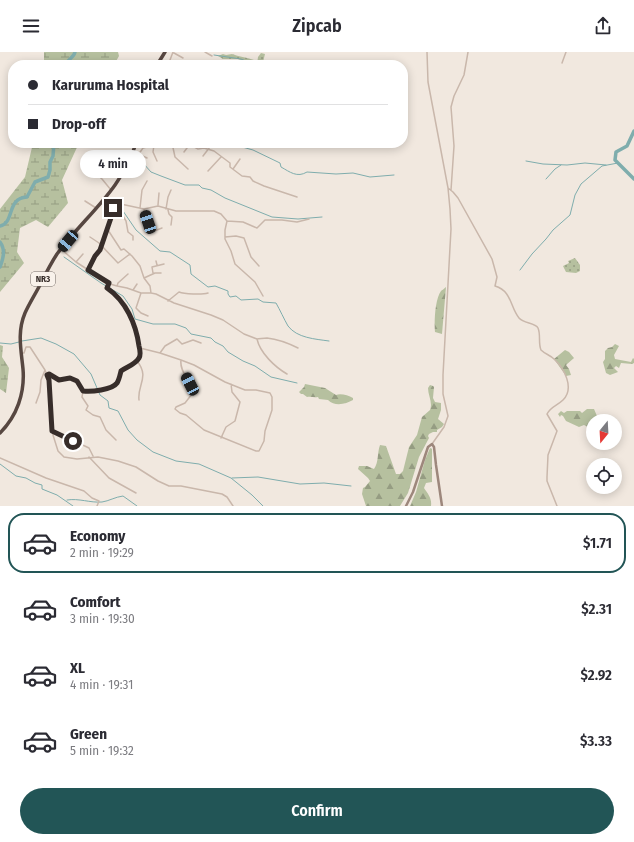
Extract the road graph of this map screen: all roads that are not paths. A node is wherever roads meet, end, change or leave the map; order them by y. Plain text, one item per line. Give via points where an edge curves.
1 (172, 52) edge
2 (205, 52) edge
3 (427, 52) edge
4 (468, 52) edge
5 (566, 52) edge
6 (212, 56) dead end
7 (183, 58) dead end
8 (562, 63) dead end
9 (134, 148) edge
10 (143, 148) edge
11 (154, 148) edge
12 (173, 148) edge
13 (186, 148) edge
14 (196, 148) edge
15 (204, 148) joint
16 (208, 149) junction
17 (184, 152) dead end
18 (138, 154) junction
19 (114, 156) dead end
20 (203, 156) dead end
21 (221, 157) junction
22 (147, 158) dead end
23 (130, 159) junction
24 (240, 159) dead end
25 (101, 160) dead end
26 (157, 161) dead end
27 (233, 169) junction
28 (188, 170) dead end
29 (208, 171) dead end
30 (96, 174) dead end
31 (121, 178) junction
32 (147, 181) dead end
33 (448, 188) junction
34 (111, 190) junction
35 (171, 190) dead end
36 (451, 190) junction
37 (159, 193) dead end
38 (106, 196) junction
39 (297, 197) dead end
40 (103, 200) junction
41 (85, 201) dead end
42 (158, 206) junction
43 (96, 208) junction
44 (140, 208) junction
45 (114, 209) junction
46 (144, 209) junction
47 (167, 209) junction
48 (309, 219) dead end
49 (226, 221) junction
50 (171, 225) dead end
51 (162, 228) dead end
52 (108, 230) junction
53 (154, 231) junction
54 (149, 233) dead end
55 (90, 237) dead end
56 (225, 237) junction
57 (133, 240) dead end
58 (101, 246) junction
59 (61, 249) junction
60 (83, 254) dead end
61 (130, 254) junction
62 (156, 261) dead end
63 (76, 262) junction
64 (164, 264) dead end
65 (157, 265) junction
66 (259, 266) dead end
67 (88, 270) junction
68 (153, 273) junction
69 (162, 273) dead end
70 (128, 274) dead end
71 (144, 278) junction
72 (109, 283) junction
73 (138, 284) dead end
74 (117, 286) junction
75 (133, 290) junction
76 (151, 293) junction
77 (208, 293) dead end
78 (141, 294) junction
79 (263, 296) dead end
80 (168, 301) junction
81 (148, 316) dead end
82 (257, 339) junction
83 (201, 344) dead end
84 (140, 348) junction
85 (298, 348) dead end
86 (21, 352) junction
87 (160, 353) junction
88 (181, 360) junction
89 (137, 361) junction
90 (45, 370) junction
91 (287, 374) dead end
92 (47, 375) junction
93 (231, 384) junction
94 (83, 391) junction
95 (139, 400) dead end
96 (36, 403) dead end
97 (52, 431) junction
98 (0, 433) edge
99 (221, 438) junction
100 (116, 440) dead end
101 (432, 444) junction
102 (93, 456) junction
103 (89, 457) junction
104 (0, 458) edge
105 (136, 493) dead end
106 (97, 506) edge
107 (233, 506) edge
108 (406, 506) edge
109 (442, 506) edge
110 (557, 506) edge

1 - 7 street
2 - 6 street
3 - 33 street via 428,82
4 - 36 street via 464,75 451,106 454,146
5 - 8 street
9 - 23 highway, NR3
10 - 18 street
11 - 26 street
12 - 28 street via 175,157
13 - 17 street
14 - 15 street
15 - 16 street
16 - 20 street
16 - 21 street
18 - 22 street
18 - 23 street via 134,160
19 - 23 street
21 - 27 street via 230,163
21 - 29 street
23 - 31 highway, NR3
24 - 27 street
25 - 31 street
27 - 39 street via 264,186
30 - 34 street
31 - 34 highway, NR3
32 - 44 street via 142,190
33 - 36 street
33 - 101 street via 451,229 443,392 448,416
34 - 38 highway, NR3
35 - 47 street
36 - 110 street via 492,259 497,277 495,286 507,293 522,320 535,324 539,332 541,350 554,358 568,384 566,398 547,414 557,431 548,455 547,477
37 - 42 street
38 - 40 highway, NR3
38 - 44 street via 116,203
40 - 43 highway, NR3
40 - 45 street
41 - 43 street
42 - 46 street
42 - 47 street
43 - 59 highway, NR3
44 - 46 street
45 - 52 street
45 - 57 street via 120,211
46 - 53 street via 149,225
47 - 49 street via 214,211 221,214
47 - 50 street via 172,217
48 - 49 street via 297,222 265,220 257,228 243,222
49 - 56 street
51 - 53 street
52 - 58 street
52 - 61 street via 122,250
53 - 54 street
55 - 58 street
56 - 66 street via 244,238 251,257
56 - 79 street via 236,265 257,284
58 - 61 street via 118,263
58 - 67 street
59 - 63 street
59 - 86 highway, NR3 via 24,314 20,332
60 - 63 street
61 - 71 street via 142,270
62 - 65 street
63 - 67 street
64 - 65 street
65 - 68 street via 152,267
67 - 72 street
68 - 69 street
68 - 71 street
70 - 74 street
71 - 76 street via 150,286
72 - 74 street
72 - 84 street via 107,288 118,297 136,328
73 - 75 street
74 - 75 street
75 - 78 street
76 - 78 street
76 - 80 street
77 - 80 street via 179,292
78 - 81 street via 136,308
80 - 82 street via 217,317
82 - 85 street via 266,338 290,343
82 - 91 street via 260,348 271,362
83 - 87 street via 193,340 182,344 177,339 165,346
84 - 87 street
84 - 89 street
86 - 90 street via 24,352 27,346 30,347
86 - 98 highway, NR3 via 21,399 7,426
87 - 88 street
88 - 93 street
88 - 99 street via 181,367 192,388 192,394 185,403 175,409 204,430
89 - 94 street via 121,371 113,387
89 - 95 street via 143,373
90 - 92 street
90 - 96 street
92 - 94 street via 59,380 74,379
92 - 97 street
93 - 99 street via 231,390 240,404 235,420 226,427
93 - 99 street via 245,390 270,393 272,410 259,452
94 - 100 street via 83,400 88,406 86,410 100,417 106,430
97 - 102 street via 89,448
97 - 103 street via 56,447 64,456 73,459
101 - 108 main road via 428,447
101 - 109 main road
102 - 103 street
102 - 107 street via 133,466 169,486 222,494
103 - 105 street via 109,478
104 - 106 street via 86,492 99,501

